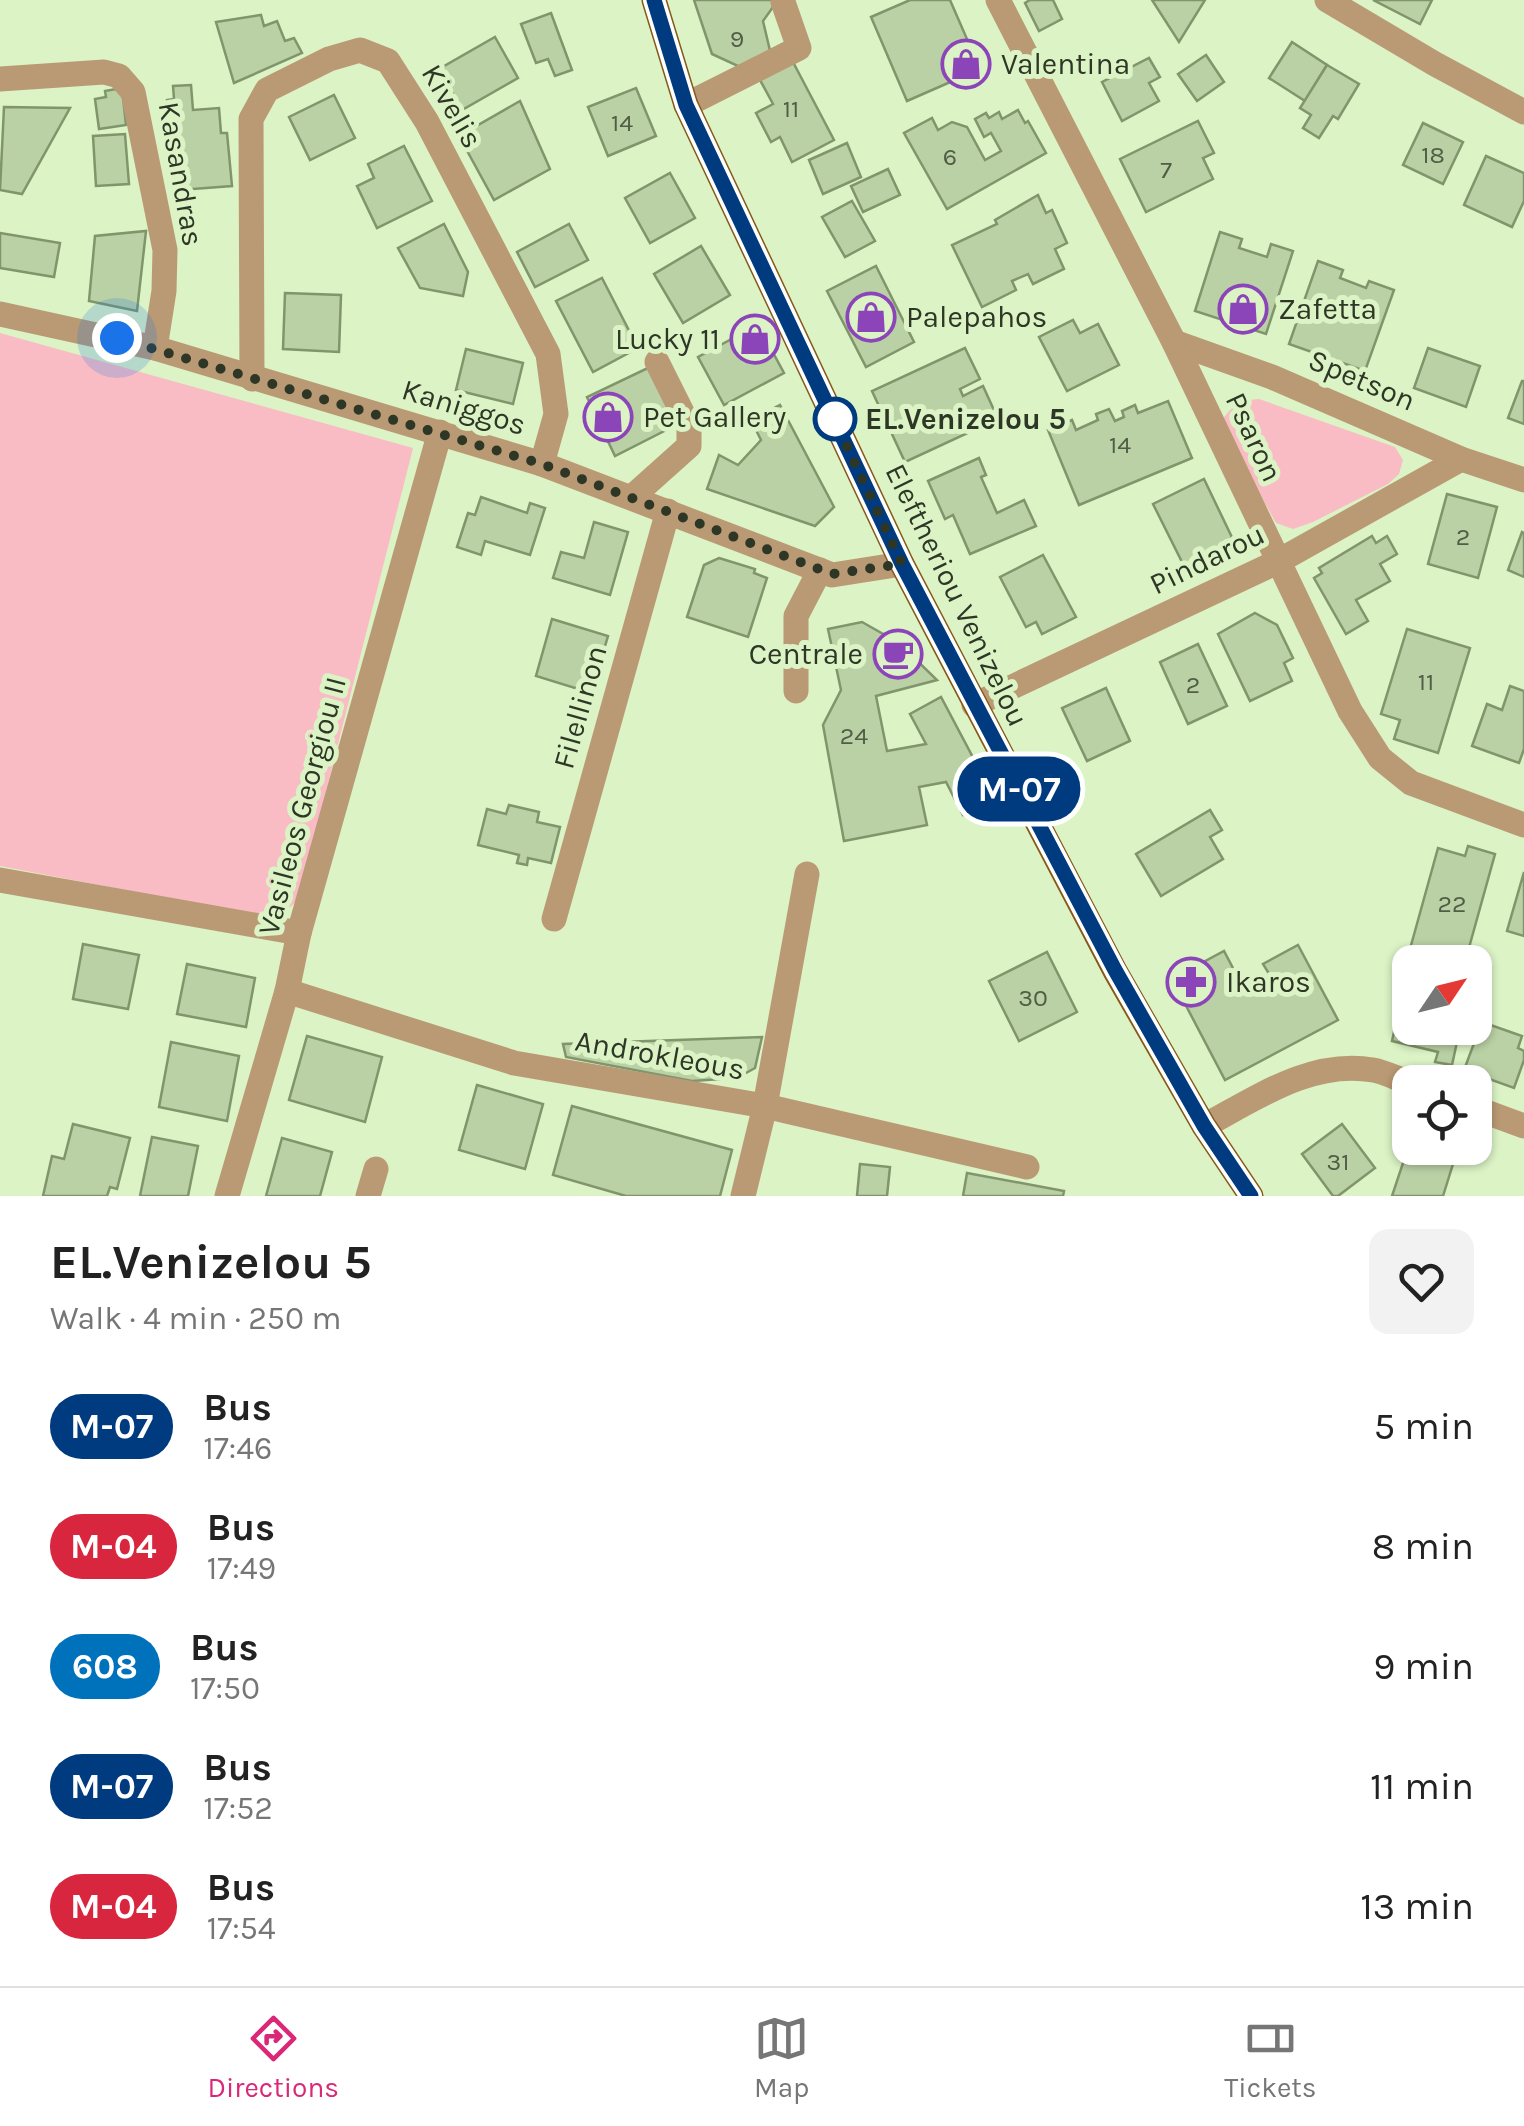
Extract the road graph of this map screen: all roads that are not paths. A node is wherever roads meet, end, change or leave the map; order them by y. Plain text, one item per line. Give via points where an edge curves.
1 (654, 0) edge
2 (998, 0) edge
3 (1327, 0) edge
4 (783, 2) edge
5 (0, 79) edge
6 (686, 105) junction
7 (1524, 112) edge
8 (0, 314) edge
9 (1174, 342) junction
10 (155, 348) junction
11 (657, 362) dead end
12 (252, 378) junction
13 (440, 432) junction
14 (1461, 459) junction
15 (542, 464) junction
16 (1524, 480) edge
17 (632, 498) junction
18 (668, 511) junction
19 (1277, 562) junction
20 (902, 564) junction
21 (820, 570) junction
22 (796, 691) dead end
23 (974, 705) junction
24 (1524, 825) edge
25 (807, 874) dead end
26 (0, 880) edge
27 (554, 919) dead end
28 (299, 933) junction
29 (287, 991) junction
30 (1392, 1077) edge
31 (765, 1106) junction
32 (1492, 1114) edge
33 (1204, 1126) junction
34 (1524, 1126) edge
35 (1027, 1167) dead end
36 (376, 1169) dead end
37 (226, 1196) edge
38 (368, 1196) edge
39 (743, 1196) edge
40 (1251, 1196) edge

1 - 6 main road, Eleftheriou Venizelou
2 - 9 street, Psaron
3 - 7 street
4 - 6 street via 799,48
5 - 10 street, Kasandras via 104,72 133,92 164,250
6 - 20 main road, Eleftheriou Venizelou
8 - 10 street, Kaniggos
9 - 14 street, Spetson
9 - 19 street, Psaron
10 - 12 street, Kaniggos
11 - 17 street via 688,426 689,446
12 - 13 street, Kaniggos
12 - 15 street, Kivelis via 251,119 267,90 360,50 388,61 427,122 548,354 556,414
13 - 15 street, Kaniggos
13 - 28 street, Vasileos Georgiou II
14 - 16 street, Spetson
14 - 19 street, Pindarou
15 - 17 street, Kaniggos
17 - 18 street, Kaniggos
18 - 21 street, Kaniggos
18 - 27 street, Filellinon
19 - 23 street, Pindarou
19 - 24 street, Psaron via 1380,758 1411,784
20 - 21 street, Kaniggos
20 - 23 main road, Eleftheriou Venizelou
21 - 22 street via 796,616
23 - 33 main road, Eleftheriou Venizelou
25 - 31 street
26 - 28 street
28 - 29 street, Vasileos Georgiou II
29 - 31 street, Androkleous via 514,1062
29 - 37 street, Vasileos Georgiou II
30 - 33 street via 1328,1070 1291,1080
31 - 35 street, Androkleous
31 - 39 street
32 - 34 street
33 - 40 main road, Eleftheriou Venizelou
36 - 38 street

